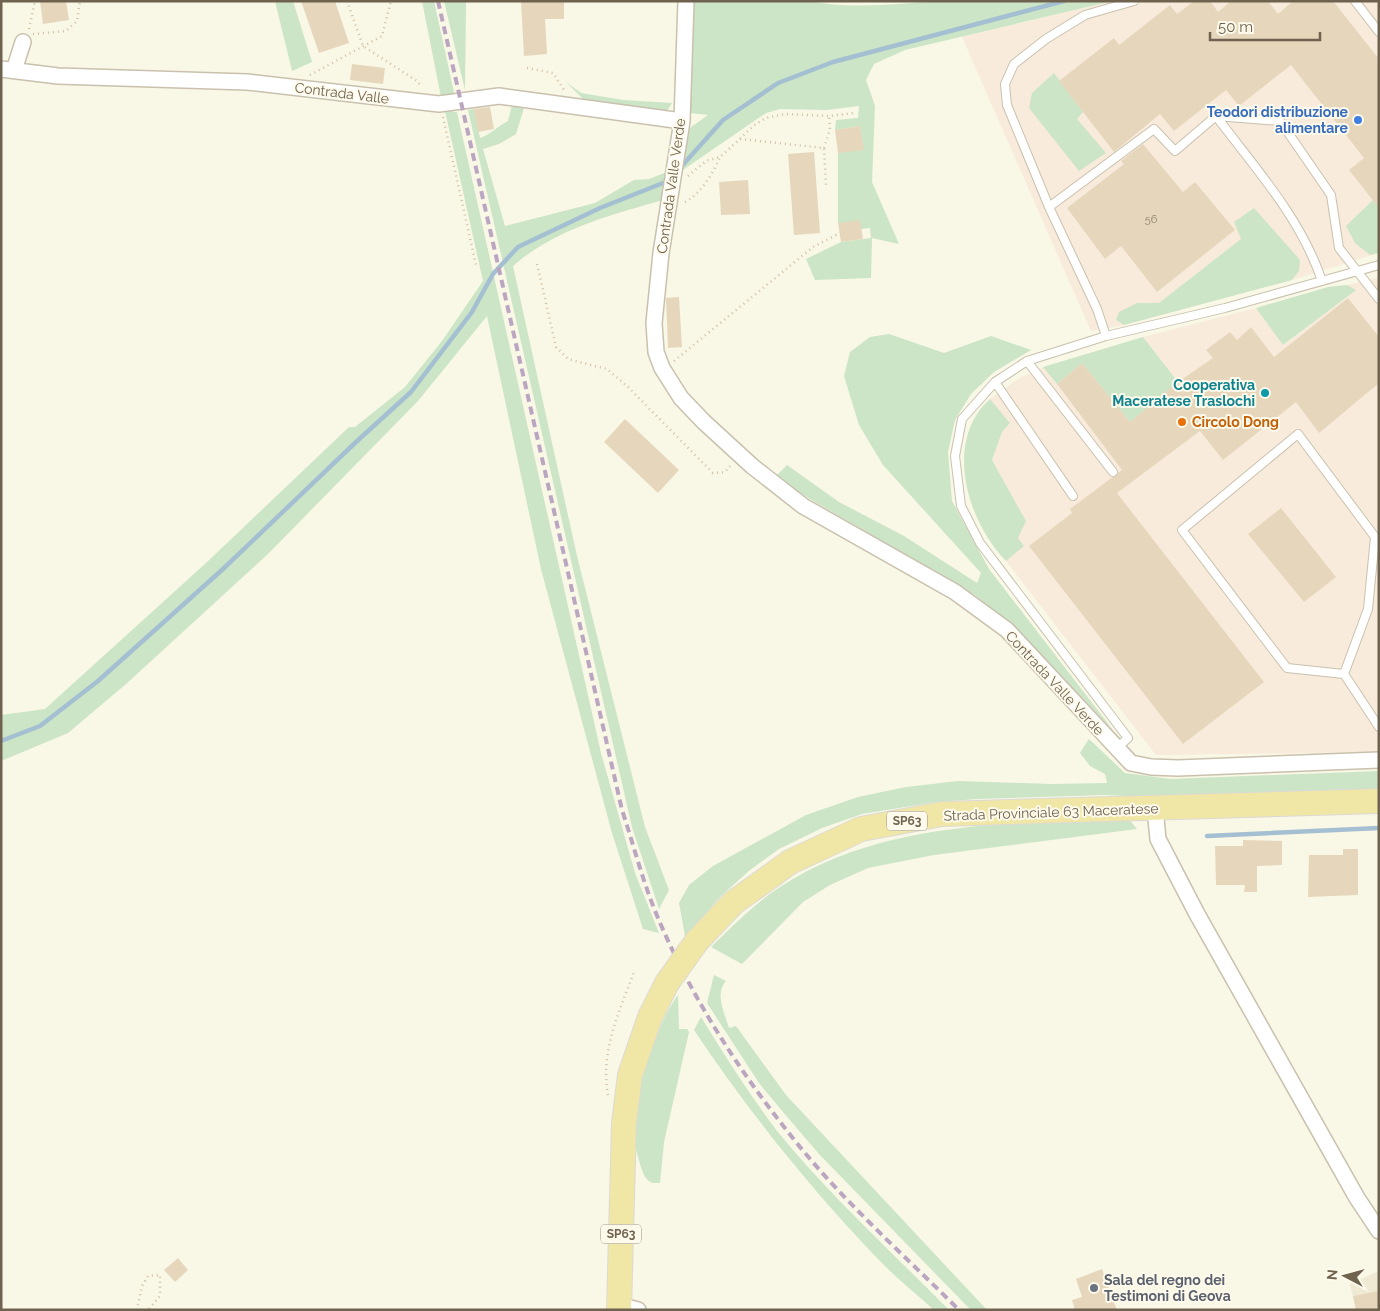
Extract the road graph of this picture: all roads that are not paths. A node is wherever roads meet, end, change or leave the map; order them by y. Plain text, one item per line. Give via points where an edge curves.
1 (686, 1) edge
2 (1134, 1) edge
3 (1355, 1) edge
4 (1379, 32) edge
5 (23, 42) dead end
6 (7, 69) edge
7 (1216, 116) junction
8 (682, 121) junction
9 (1049, 207) junction
10 (1379, 265) edge
11 (1356, 272) junction
12 (1322, 281) junction
13 (1379, 299) edge
14 (1106, 336) junction
15 (1028, 361) junction
16 (995, 382) junction
17 (1114, 472) dead end
18 (1074, 496) dead end
19 (1344, 674) junction
20 (1379, 728) edge
21 (1116, 749) junction
22 (1379, 760) edge
23 (1379, 801) edge
24 (1155, 809) junction
25 (1379, 1231) edge
26 (625, 1308) edge

1 - 8 street, Contrada Valle Verde
2 - 9 lane via 1085,15 1046,39 1014,64 1005,84 1007,105
3 - 4 lane
5 - 6 street
6 - 8 street, Contrada Valle via 58,76 247,82 434,103 499,96
7 - 9 lane via 1175,151 1154,129
7 - 11 lane via 1280,121 1331,195 1339,248
7 - 12 lane via 1293,219
8 - 21 street, Contrada Valle Verde via 654,324 656,352 681,398 740,454 804,506 955,592 987,614 1025,648
9 - 14 lane via 1097,309
10 - 11 lane
11 - 12 lane
11 - 13 lane
12 - 14 lane
14 - 15 lane
15 - 16 lane
15 - 17 lane
16 - 18 lane
16 - 21 lane via 962,419 955,456 961,506 980,543 1128,738
19 - 19 lane via 1287,668 1182,530 1298,434 1375,537 1368,609
19 - 20 lane
21 - 22 street, Contrada Valle Verde via 1130,763 1151,767
23 - 24 main road, Strada Provinciale 63 Maceratese / SP63
24 - 25 street via 1158,839 1197,914 1357,1198
24 - 26 main road, Strada Provinciale 63 Maceratese / SP63, bridge via 942,814 861,829 790,862 733,903 696,941 667,983 650,1017 630,1075 624,1123

